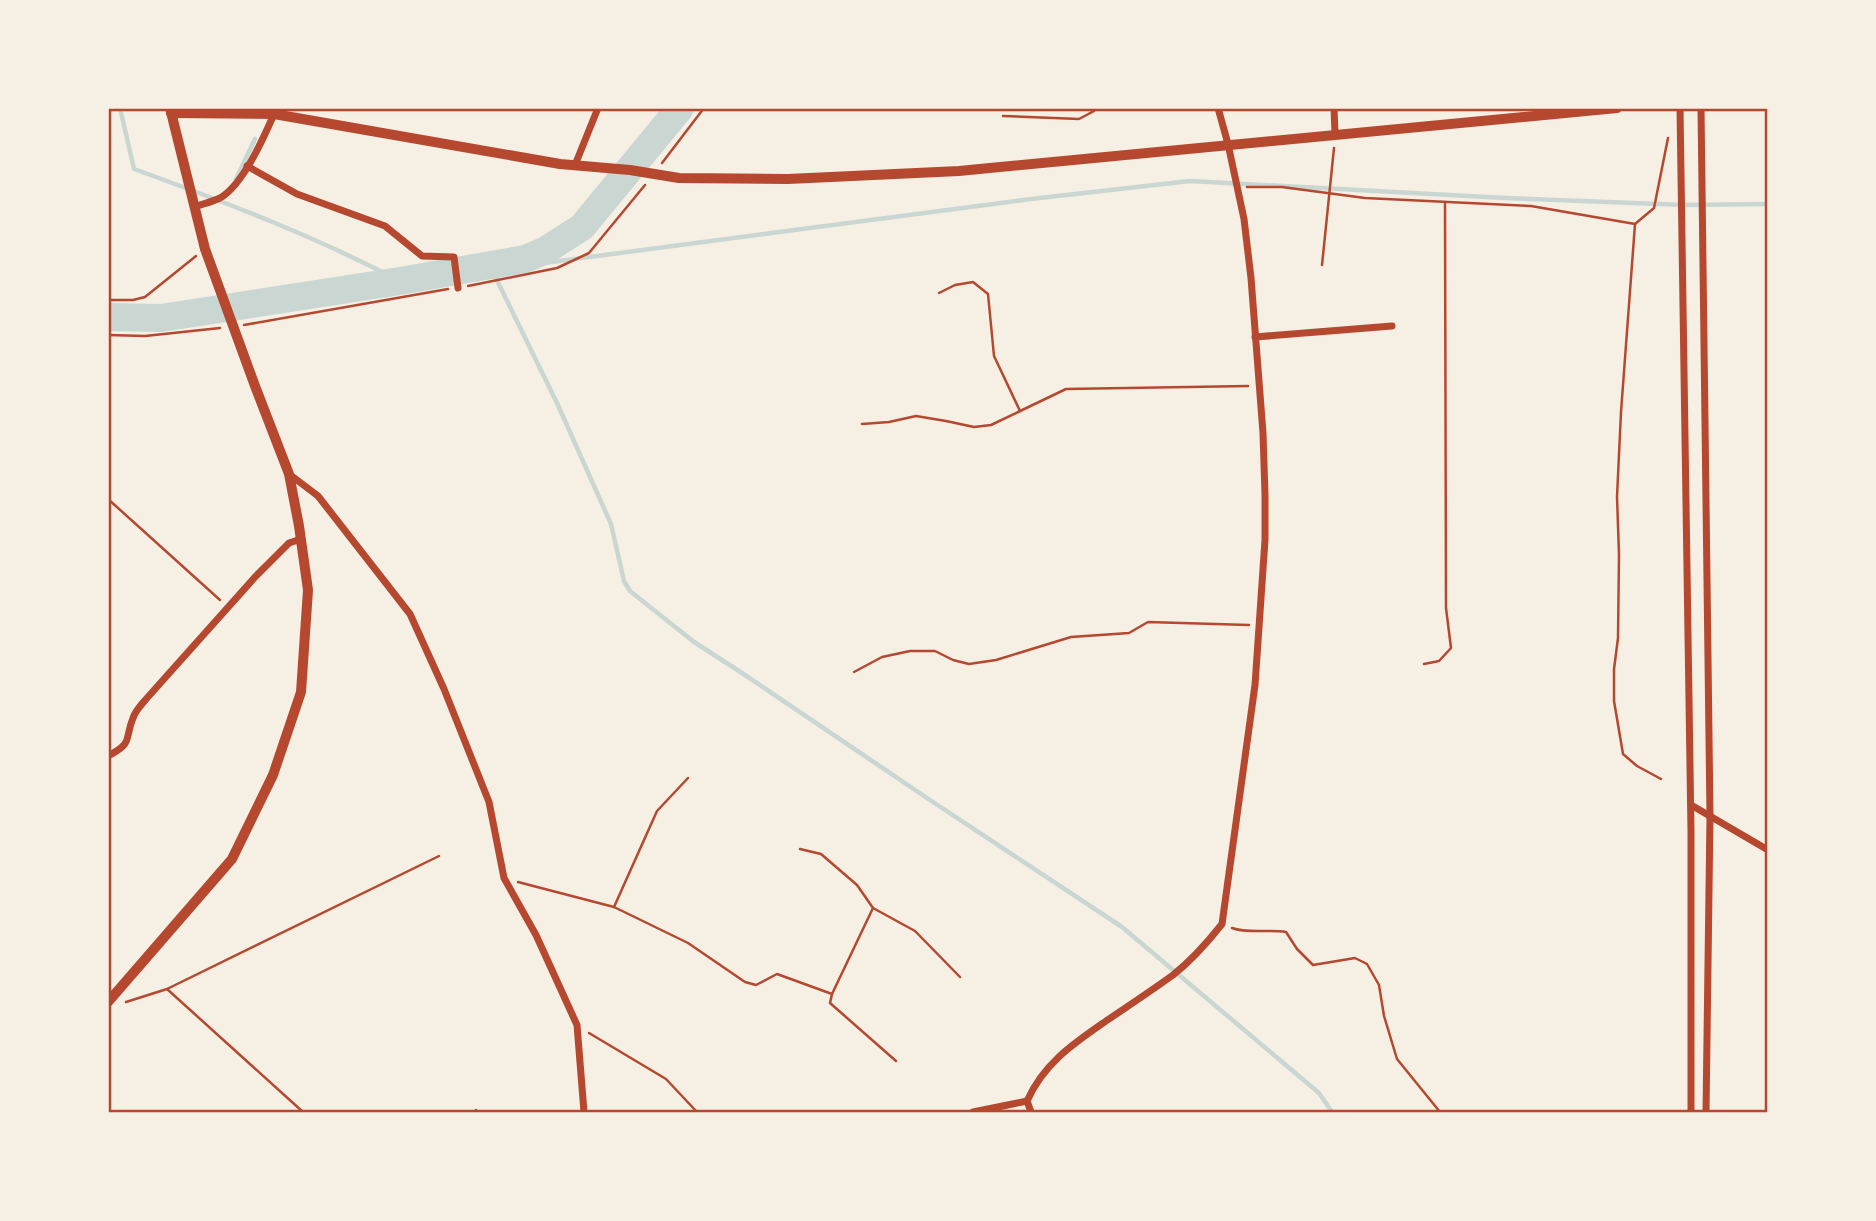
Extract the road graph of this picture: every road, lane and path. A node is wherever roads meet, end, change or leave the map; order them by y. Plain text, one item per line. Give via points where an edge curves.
1 (598, 108) edge
2 (704, 108) edge
3 (1095, 108) edge
4 (1218, 108) edge
5 (1334, 108) edge
6 (1617, 108) edge
7 (1680, 108) edge
8 (1701, 108) edge
9 (171, 111) edge
10 (289, 112) edge
11 (274, 114) junction
12 (1003, 116) dead end
13 (1670, 133) dead end
14 (1335, 134) junction
15 (1228, 144) junction
16 (576, 165) junction
17 (247, 166) junction
18 (658, 167) dead end
19 (651, 177) dead end
20 (1237, 187) junction
21 (1329, 194) junction
22 (1445, 202) junction
23 (194, 207) junction
24 (1635, 225) junction
25 (205, 248) junction
26 (1322, 265) dead end
27 (458, 288) junction
28 (939, 293) dead end
29 (108, 300) edge
30 (234, 326) junction
31 (1392, 326) dead end
32 (108, 335) edge
33 (1255, 337) junction
34 (1259, 386) junction
35 (1020, 411) junction
36 (862, 424) dead end
37 (289, 474) junction
38 (108, 499) edge
39 (300, 539) junction
40 (228, 607) junction
41 (1259, 625) junction
42 (1424, 664) dead end
43 (855, 672) dead end
44 (108, 756) edge
45 (688, 778) dead end
46 (1661, 779) dead end
47 (1691, 805) junction
48 (1710, 816) junction
49 (800, 849) dead end
50 (1768, 850) edge
51 (439, 856) dead end
52 (505, 878) junction
53 (614, 906) junction
54 (873, 908) junction
55 (1222, 924) junction
56 (960, 977) dead end
57 (167, 989) junction
58 (832, 994) junction
59 (108, 1002) edge
60 (120, 1003) dead end
61 (577, 1025) junction
62 (896, 1061) dead end
63 (1027, 1101) junction
64 (303, 1112) edge
65 (584, 1112) edge
66 (697, 1112) edge
67 (973, 1112) edge
68 (1031, 1112) edge
69 (1440, 1112) edge
70 (1691, 1112) edge
71 (1706, 1112) edge

1 - 16 street
2 - 18 path
3 - 12 path via 1079,120
4 - 15 street
5 - 14 street
6 - 14 street
7 - 47 street
8 - 48 street
9 - 11 street
9 - 23 street
10 - 11 street
10 - 16 street
11 - 17 street
13 - 24 path via 1654,208
14 - 15 street
14 - 21 path
15 - 16 street via 959,171 788,180 679,178
15 - 20 street
17 - 23 street via 221,197
17 - 27 street via 298,194 385,226 422,256 454,257
19 - 27 path via 589,253 557,268
20 - 21 path
20 - 33 street
21 - 22 path
21 - 26 path
22 - 24 path via 1531,206
22 - 42 path via 1446,608 1451,648 1439,660
23 - 25 street
24 - 46 path via 1617,497 1614,701 1623,754
25 - 29 path via 145,297
25 - 30 street
27 - 30 path
28 - 35 path via 973,282 988,294 994,356
30 - 32 path via 145,336
30 - 37 street
31 - 33 street
33 - 34 street
34 - 35 path via 1066,390
34 - 41 street via 1265,495
35 - 36 path via 974,428 916,416
37 - 39 street
37 - 52 street via 318,496 410,614 489,802
38 - 40 path
39 - 40 street via 289,543
39 - 59 street via 309,590 301,692 273,775 232,859
40 - 44 street via 133,716 127,743
41 - 43 path via 1148,622 1129,633 1072,637 996,660 969,664 935,651 910,652 882,657
41 - 55 street
45 - 53 path via 657,811
47 - 48 street
47 - 70 street
48 - 50 street
48 - 71 street
49 - 54 path via 821,854 857,885
51 - 57 path
52 - 53 path
52 - 61 street
53 - 58 path via 688,943 745,982 756,985 777,974
54 - 56 path via 915,932
54 - 58 path
55 - 63 street via 1175,974 1066,1048
55 - 69 path via 1238,930 1286,932 1313,965 1355,958 1367,964 1379,985 1397,1059
57 - 60 path
57 - 64 path
58 - 62 path via 830,1003
61 - 65 street
61 - 66 path via 666,1079
63 - 67 street
63 - 68 street

